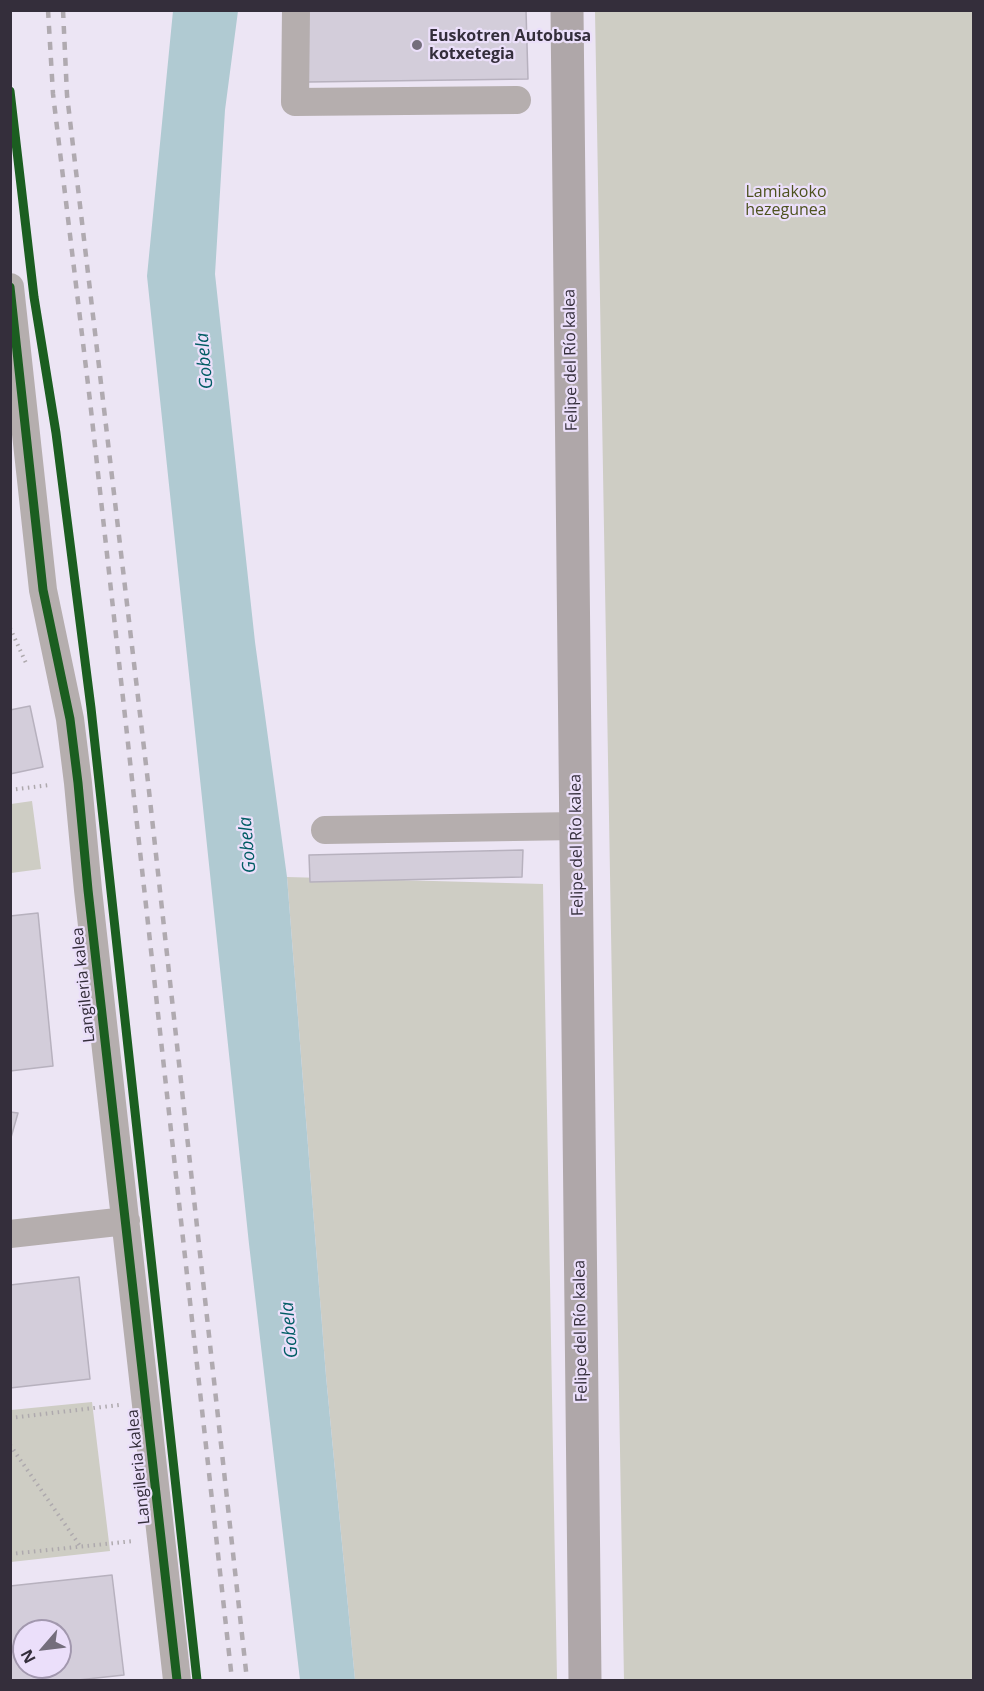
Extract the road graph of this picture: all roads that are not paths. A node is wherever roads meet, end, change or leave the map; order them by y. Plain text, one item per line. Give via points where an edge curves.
1 (296, 10) edge
2 (567, 10) edge
3 (517, 100) dead end
4 (10, 287) edge
5 (576, 826) junction
6 (326, 830) dead end
7 (126, 1221) junction
8 (10, 1234) edge
9 (177, 1680) edge
10 (585, 1680) edge

1 - 3 street via 295,102
2 - 5 main road, Felipe del Río kalea
4 - 7 street, Langileria kalea via 43,590 70,719 78,783
5 - 6 street
5 - 10 main road, Felipe del Río kalea
7 - 8 street
7 - 9 street, Langileria kalea via 146,1402 149,1538

